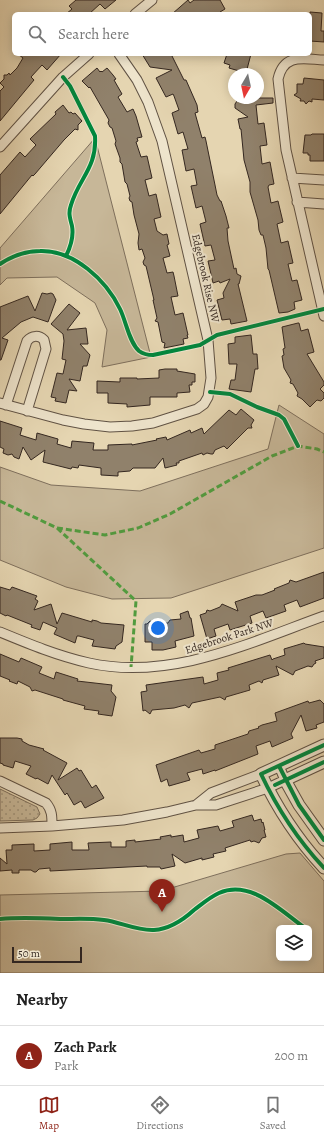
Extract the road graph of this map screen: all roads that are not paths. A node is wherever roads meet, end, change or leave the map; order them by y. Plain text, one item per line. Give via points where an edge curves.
1 (152, 0) edge
2 (137, 12) edge
3 (87, 56) edge
4 (120, 56) edge
5 (324, 60) edge
6 (0, 147) edge
7 (292, 178) junction
8 (324, 180) edge
9 (297, 202) junction
10 (324, 204) edge
11 (324, 316) edge
12 (3, 404) edge
13 (27, 411) junction
14 (324, 616) edge
15 (0, 632) edge
16 (324, 745) edge
17 (324, 762) edge
18 (279, 766) junction
19 (261, 774) junction
20 (0, 780) edge
21 (276, 784) junction
22 (196, 805) junction
23 (52, 826) junction
24 (0, 828) edge
25 (324, 840) edge
26 (324, 868) edge

1 - 2 street
3 - 6 street via 63,77
4 - 13 street, Edgebrook Rise NW via 148,102 162,141 208,340 210,392 204,404 197,408 132,426 84,424
5 - 7 street via 292,60 284,65 278,79 280,111
7 - 8 street
7 - 9 street
9 - 10 street
9 - 11 street
12 - 13 street, Edgebrook Rise NW
12 - 13 street via 27,341 32,336 39,336 44,340 46,349
14 - 15 street, Edgebrook Park NW via 204,658 180,664 149,667 90,663 58,655
16 - 18 street
17 - 21 street
18 - 19 street
18 - 21 street
19 - 21 street
19 - 22 street via 211,793
20 - 23 street via 46,803 51,808
21 - 22 street via 216,805
21 - 25 street
21 - 26 street via 284,818
22 - 23 street via 123,820
23 - 24 street

